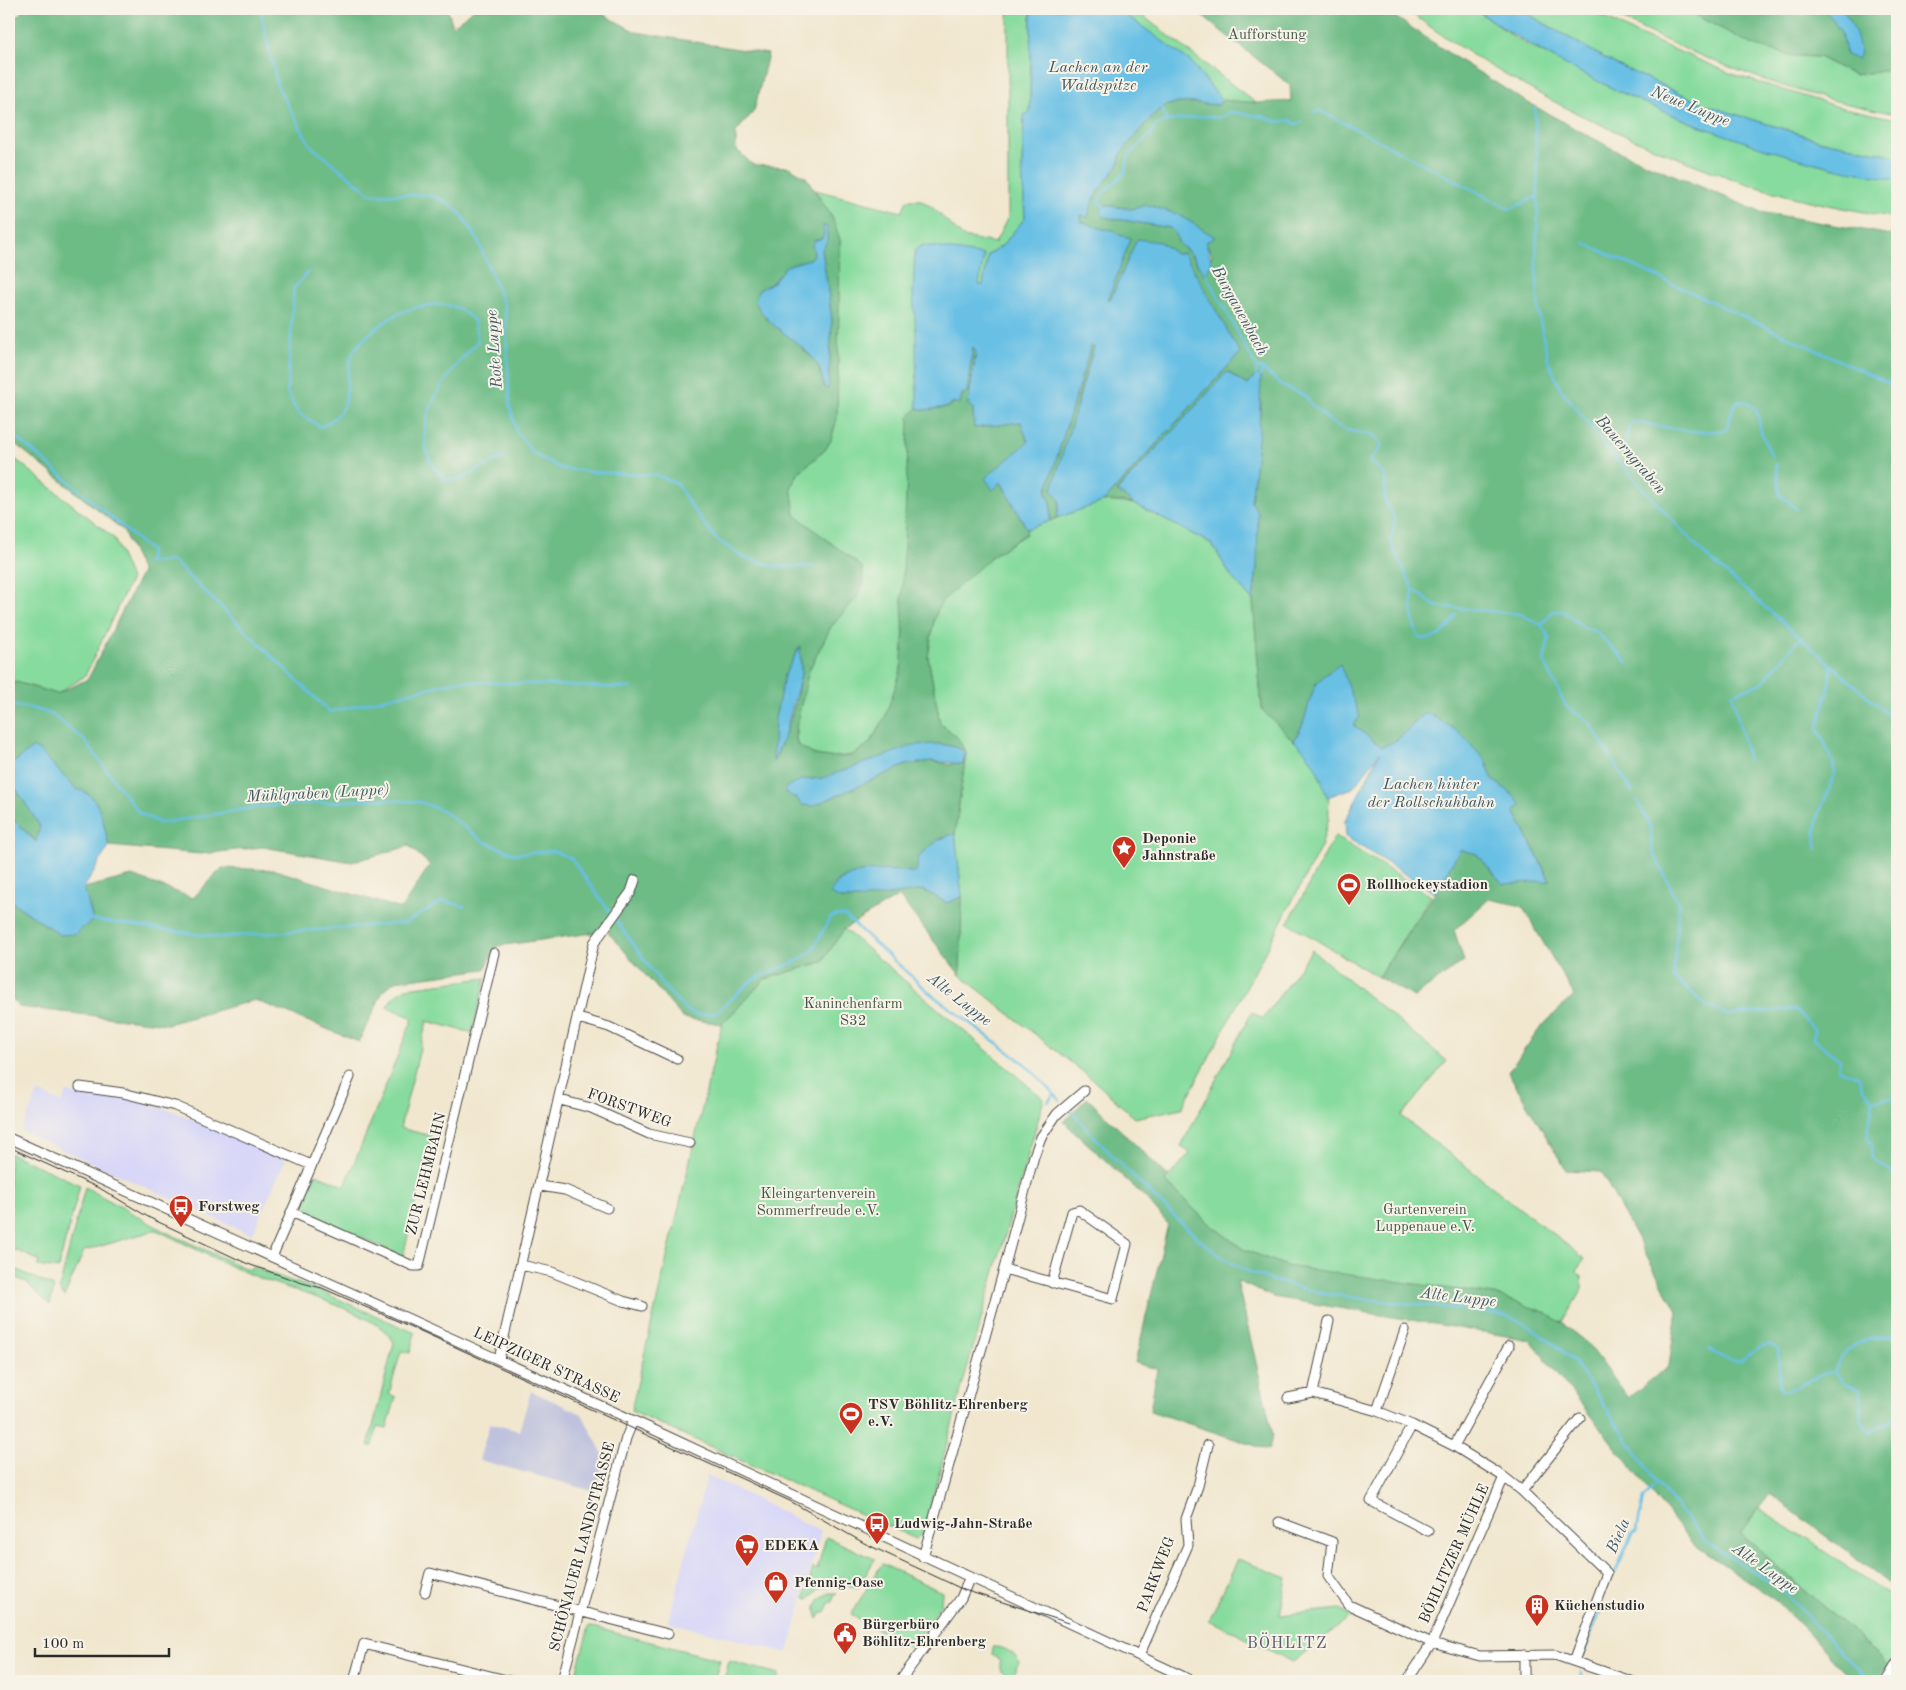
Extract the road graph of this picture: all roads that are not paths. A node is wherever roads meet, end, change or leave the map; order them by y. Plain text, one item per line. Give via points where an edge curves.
1 (635, 880) dead end
2 (494, 953) dead end
3 (578, 1018) junction
4 (677, 1058) dead end
5 (350, 1077) dead end
6 (80, 1087) dead end
7 (1084, 1091) dead end
8 (560, 1100) junction
9 (9, 1138) edge
10 (690, 1143) dead end
11 (312, 1166) junction
12 (540, 1186) junction
13 (607, 1208) dead end
14 (291, 1212) junction
15 (272, 1257) junction
16 (521, 1265) junction
17 (1004, 1269) junction
18 (1052, 1283) junction
19 (642, 1306) dead end
20 (1329, 1321) dead end
21 (1405, 1330) dead end
22 (1509, 1346) dead end
23 (499, 1359) junction
24 (1313, 1393) junction
25 (1288, 1398) dead end
26 (1377, 1411) junction
27 (1580, 1418) dead end
28 (633, 1421) junction
29 (1412, 1425) junction
30 (1208, 1445) dead end
31 (1454, 1446) junction
32 (1504, 1477) junction
33 (1522, 1491) junction
34 (1279, 1522) dead end
35 (1428, 1531) dead end
36 (922, 1557) junction
37 (970, 1577) junction
38 (425, 1592) dead end
39 (580, 1613) junction
40 (668, 1634) dead end
41 (1432, 1643) junction
42 (1524, 1655) junction
43 (1140, 1656) junction
44 (1574, 1661) junction
45 (1897, 1663) edge
46 (354, 1681) edge
47 (510, 1681) edge
48 (562, 1681) edge
49 (900, 1681) edge
50 (1193, 1681) edge
51 (1407, 1681) edge
52 (1524, 1681) edge
53 (1631, 1681) edge
54 (1886, 1681) edge

1 - 3 street via 631,892 594,943
2 - 14 street, ZUR LEHMBAHN via 419,1266
3 - 4 street via 609,1027
3 - 8 street
5 - 11 street
6 - 11 street via 123,1093 175,1106
7 - 17 street via 1057,1114 1041,1137
8 - 10 street, FORSTWEG via 591,1108 649,1134
8 - 12 street
9 - 15 street, LEIPZIGER STRASSE
11 - 14 street
12 - 13 street via 565,1190
12 - 16 street
14 - 15 street
15 - 23 street, LEIPZIGER STRASSE
16 - 19 street via 552,1272
16 - 23 street
17 - 18 street
17 - 36 street
18 - 18 street via 1113,1299 1127,1244 1079,1210 1072,1212
20 - 24 street
21 - 26 street
22 - 31 street
23 - 28 street, LEIPZIGER STRASSE
24 - 25 street
24 - 26 street
26 - 29 street
27 - 33 street
28 - 36 street, LEIPZIGER STRASSE
28 - 39 street, SCHÖNAUER LANDSTRASSE
29 - 31 street
29 - 35 street via 1371,1500
30 - 43 street, PARKWEG via 1186,1519 1188,1545
31 - 32 street
32 - 33 street
32 - 41 street, BÖHLITZER MÜHLE
33 - 44 street via 1607,1573
34 - 41 street via 1332,1542 1328,1576 1350,1606
36 - 37 street, LEIPZIGER STRASSE
37 - 43 street, LEIPZIGER STRASSE
37 - 49 street via 961,1598
38 - 39 street via 430,1573
39 - 40 street
39 - 48 street, SCHÖNAUER LANDSTRASSE
41 - 42 street via 1480,1656
41 - 51 street, BÖHLITZER MÜHLE
42 - 44 street via 1556,1654
42 - 52 street
43 - 50 street, LEIPZIGER STRASSE
44 - 53 street
45 - 54 street
46 - 47 street via 364,1644

